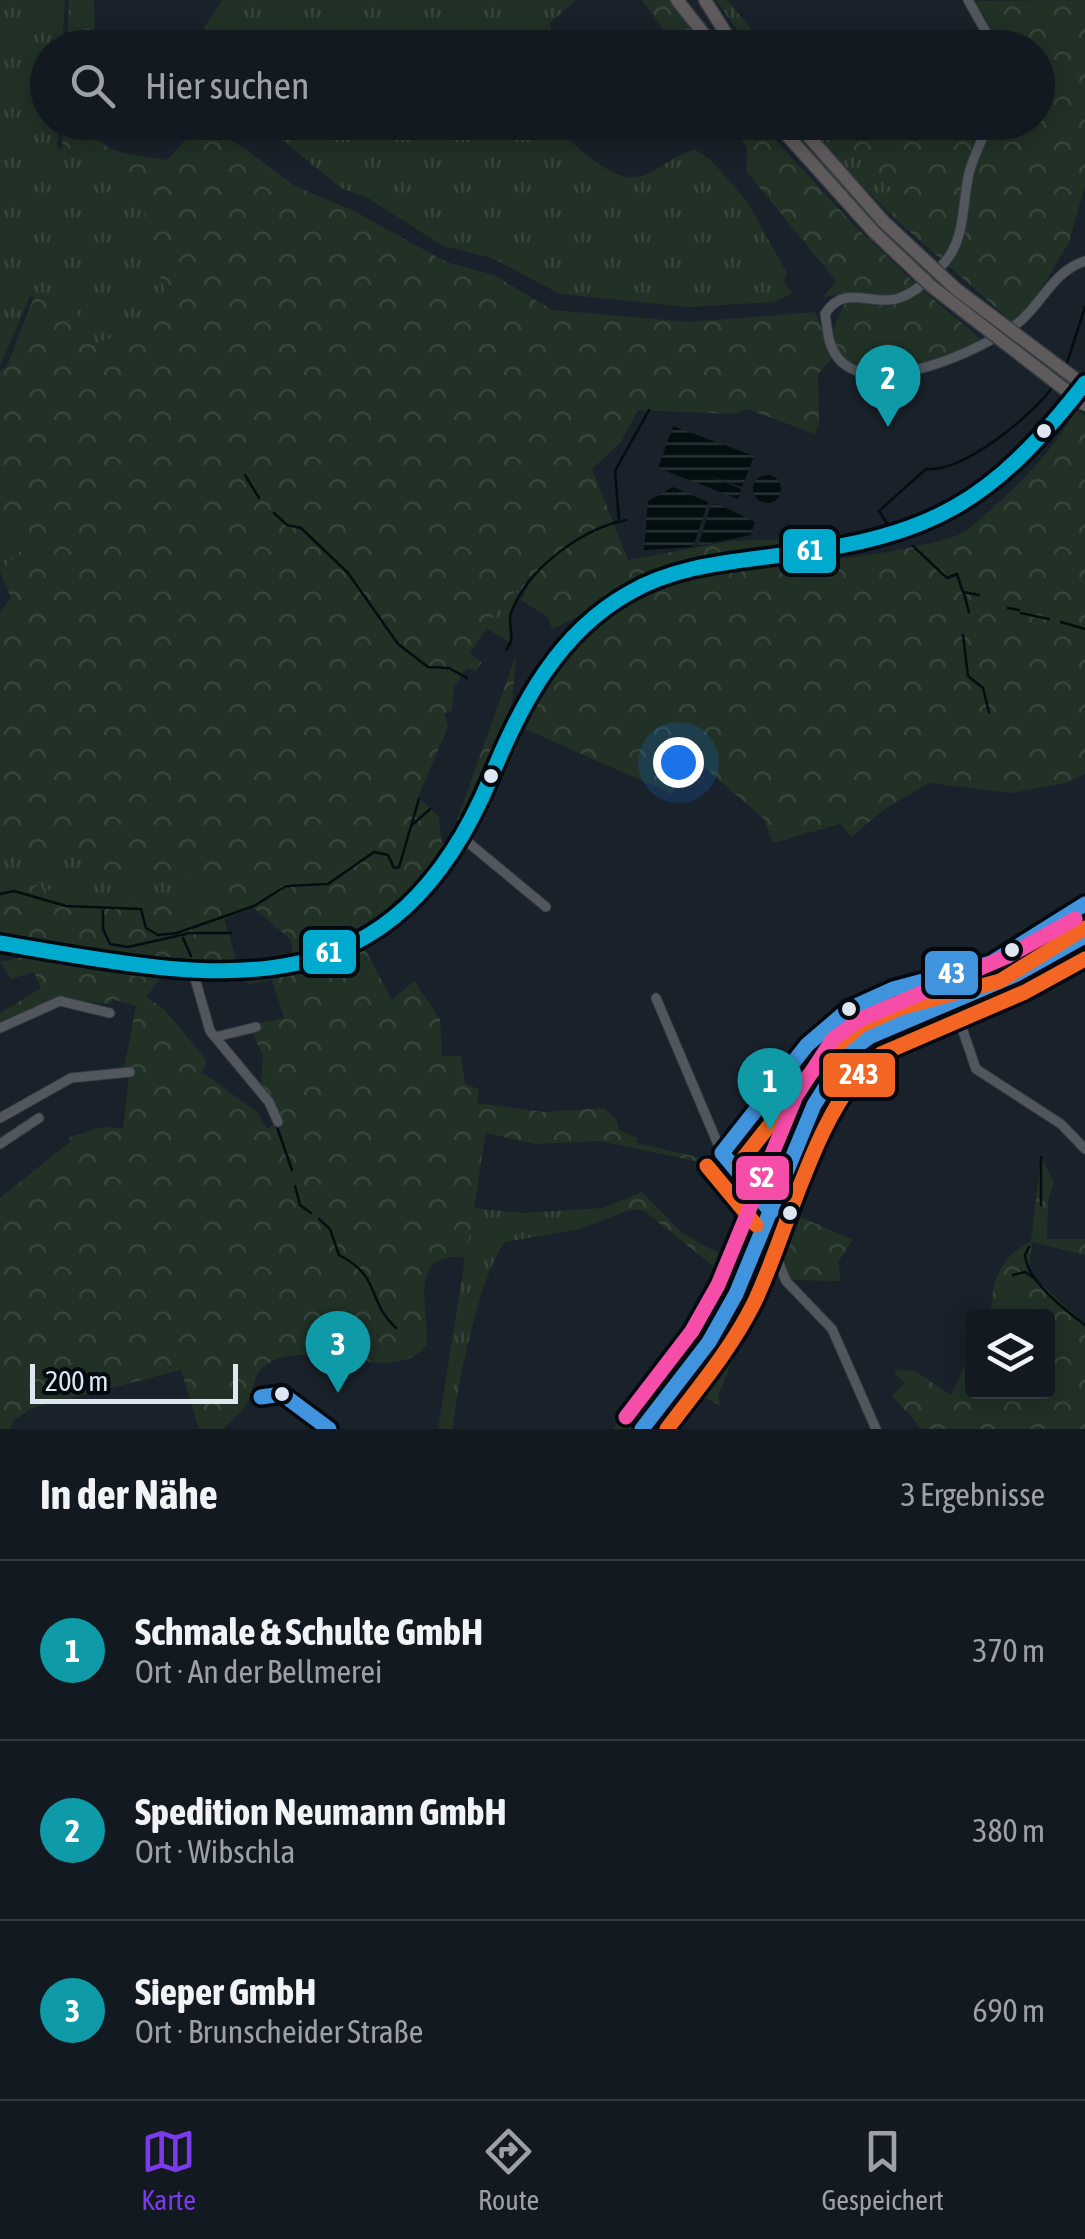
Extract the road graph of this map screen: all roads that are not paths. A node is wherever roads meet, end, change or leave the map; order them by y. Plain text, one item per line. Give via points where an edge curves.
1 (677, 0) edge
2 (685, 0) edge
3 (707, 0) edge
4 (968, 0) edge
5 (701, 30) edge
6 (704, 30) edge
7 (725, 30) edge
8 (985, 30) edge
9 (793, 140) edge
10 (810, 140) edge
11 (983, 140) edge
12 (879, 226) junction
13 (1085, 262) edge
14 (1085, 385) edge
15 (1085, 405) edge
16 (464, 839) junction
17 (1085, 904) edge
18 (546, 907) dead end
19 (1085, 936) edge
20 (0, 942) edge
21 (194, 975) junction
22 (656, 998) dead end
23 (952, 1002) junction
24 (110, 1013) dead end
25 (256, 1027) dead end
26 (0, 1028) edge
27 (215, 1037) junction
28 (130, 1072) dead end
29 (0, 1118) edge
30 (39, 1118) dead end
31 (278, 1122) dead end
32 (0, 1144) edge
33 (1085, 1150) edge
34 (722, 1153) junction
35 (772, 1212) junction
36 (763, 1236) junction
37 (261, 1397) dead end
38 (329, 1429) edge
39 (642, 1429) edge
40 (876, 1429) edge

1 - 5 highway
2 - 6 highway
3 - 7 highway
4 - 8 street
9 - 12 highway
10 - 12 highway
11 - 13 street via 951,254 898,298 851,296 829,307 827,334 838,358 874,372 948,363 1015,325 1060,273
12 - 14 highway, bridge
12 - 15 highway, bridge via 959,308
14 - 16 main road via 1016,468 944,520 870,545 695,568 628,592 593,615 531,686
16 - 18 street
16 - 21 main road via 436,881 356,947 304,964
17 - 34 street via 991,963 849,1009 807,1045
19 - 23 main road
20 - 21 main road
21 - 27 street
22 - 34 street
23 - 33 street via 976,1069 1048,1114
23 - 35 main road via 847,1053 814,1105
24 - 26 street via 60,1001
25 - 27 street
27 - 31 street
28 - 29 street via 71,1078
30 - 32 street
34 - 35 street
35 - 36 main road
36 - 39 main road via 709,1342
36 - 40 street via 794,1291 832,1329
37 - 38 street via 282,1394

